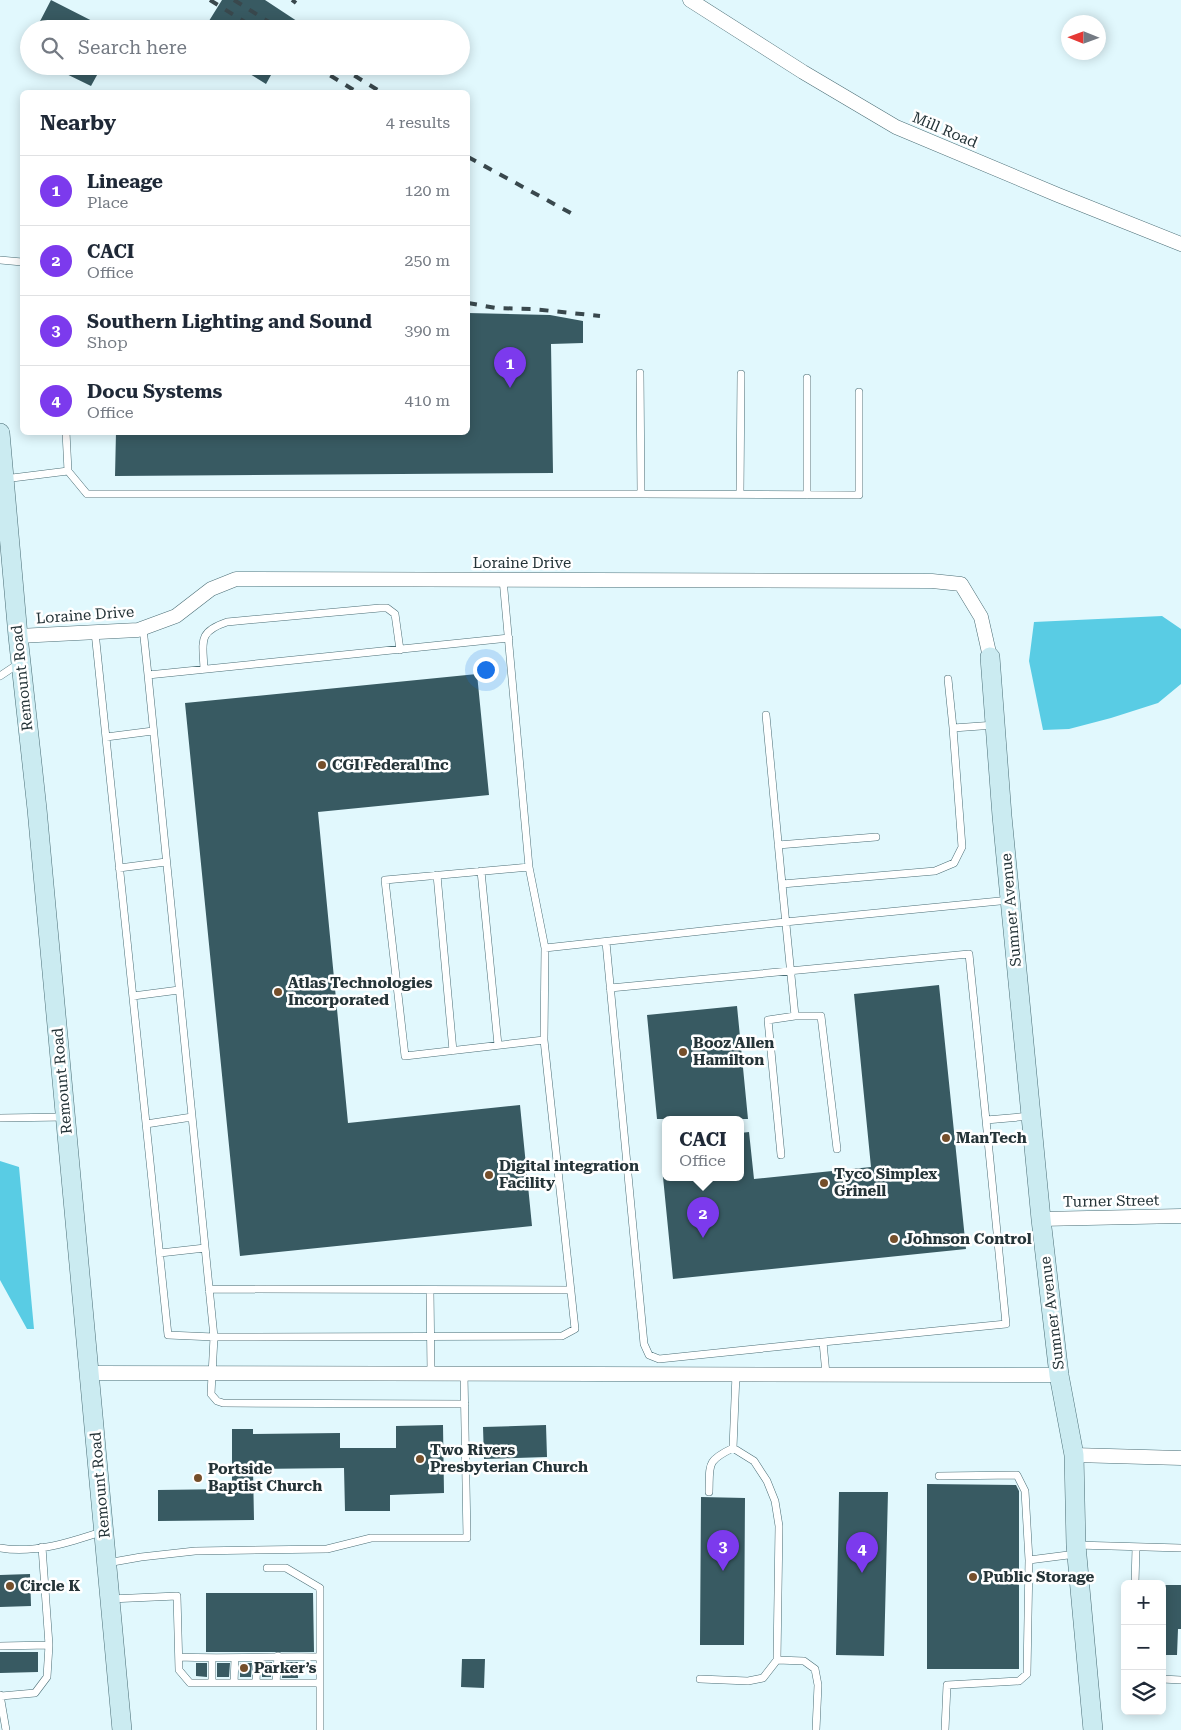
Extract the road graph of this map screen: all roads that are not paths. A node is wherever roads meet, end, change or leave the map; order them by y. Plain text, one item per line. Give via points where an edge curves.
1 (690, 0) edge
2 (1181, 244) edge
3 (0, 260) edge
4 (20, 262) edge
5 (640, 373) dead end
6 (741, 374) dead end
7 (807, 378) dead end
8 (859, 392) dead end
9 (0, 433) edge
10 (66, 435) edge
11 (68, 471) junction
12 (4, 480) junction
13 (641, 494) junction
14 (740, 494) junction
15 (807, 495) junction
16 (503, 579) junction
17 (143, 628) junction
18 (95, 632) junction
19 (18, 636) junction
20 (509, 638) junction
21 (400, 650) junction
22 (990, 657) joint
23 (20, 662) junction
24 (204, 669) junction
25 (148, 675) junction
26 (0, 676) edge
27 (948, 679) dead end
28 (766, 715) dead end
29 (996, 725) junction
30 (953, 728) junction
31 (153, 731) junction
32 (106, 737) junction
33 (876, 837) dead end
34 (778, 845) junction
35 (166, 862) junction
36 (529, 867) junction
37 (120, 868) junction
38 (481, 871) junction
39 (437, 875) junction
40 (782, 884) junction
41 (1010, 900) junction
42 (785, 922) junction
43 (606, 942) junction
44 (545, 948) junction
45 (791, 969) junction
46 (610, 988) junction
47 (179, 990) junction
48 (133, 996) junction
49 (795, 1016) junction
50 (544, 1040) junction
51 (498, 1045) junction
52 (453, 1051) junction
53 (66, 1116) junction
54 (1031, 1116) junction
55 (192, 1117) junction
56 (0, 1118) edge
57 (986, 1120) junction
58 (146, 1124) junction
59 (837, 1149) dead end
60 (781, 1154) dead end
61 (1181, 1216) edge
62 (1041, 1219) junction
63 (205, 1248) junction
64 (160, 1253) junction
65 (209, 1289) junction
66 (430, 1290) junction
67 (570, 1290) junction
68 (430, 1336) junction
69 (214, 1337) junction
70 (823, 1342) junction
71 (89, 1373) junction
72 (211, 1373) junction
73 (431, 1373) junction
74 (464, 1374) junction
75 (736, 1374) junction
76 (826, 1374) junction
77 (1059, 1375) junction
78 (465, 1404) junction
79 (733, 1448) junction
80 (1074, 1455) junction
81 (1181, 1458) edge
82 (939, 1476) dead end
83 (709, 1492) dead end
84 (104, 1531) junction
85 (42, 1547) junction
86 (1136, 1547) junction
87 (0, 1548) edge
88 (1181, 1548) edge
89 (1076, 1550) junction
90 (1029, 1560) junction
91 (107, 1563) junction
92 (267, 1568) dead end
93 (1135, 1580) edge
94 (109, 1599) junction
95 (48, 1644) junction
96 (0, 1646) edge
97 (278, 1656) junction
98 (179, 1657) junction
99 (319, 1657) junction
100 (212, 1658) junction
101 (256, 1658) junction
102 (235, 1659) junction
103 (777, 1660) junction
104 (700, 1679) dead end
105 (1166, 1679) edge
106 (1181, 1680) edge
107 (212, 1683) junction
108 (234, 1683) junction
109 (256, 1683) junction
110 (276, 1683) junction
111 (320, 1683) junction
112 (1, 1695) edge
113 (6, 1730) edge
114 (122, 1730) edge
115 (320, 1730) edge
116 (816, 1730) edge
117 (945, 1730) edge
118 (1093, 1730) edge

1 - 2 street, Mill Road via 896,127
3 - 4 lane
5 - 13 lane
6 - 14 lane
7 - 15 lane
8 - 15 lane via 859,495
9 - 12 main road, Remount Road
10 - 11 lane
11 - 12 lane
11 - 13 lane via 88,494
12 - 19 main road, Remount Road
13 - 14 lane
14 - 15 lane
16 - 17 street, Loraine Drive via 236,578 211,589 176,616
16 - 20 lane
16 - 22 street, Loraine Drive via 922,581 960,584 981,617
17 - 18 street, Loraine Drive
17 - 25 lane
18 - 19 street, Loraine Drive
18 - 32 lane
19 - 23 main road, Remount Road
20 - 21 lane
20 - 36 lane
21 - 24 lane
21 - 24 lane via 395,614 387,608 227,622 207,631
22 - 29 main road, Sumner Avenue
23 - 26 lane
23 - 53 main road, Remount Road
24 - 25 lane
25 - 31 lane
27 - 30 lane
28 - 34 lane
29 - 30 lane
29 - 41 main road, Sumner Avenue
30 - 40 lane via 962,847 954,863 935,871
31 - 32 lane
31 - 35 lane
32 - 37 lane
33 - 34 lane
34 - 40 lane
35 - 37 lane
35 - 47 lane
36 - 38 lane
36 - 44 lane
37 - 48 lane
38 - 39 lane
38 - 51 lane
39 - 52 lane
39 - 52 lane via 385,880 405,1056
40 - 42 lane
41 - 42 lane
41 - 54 main road, Sumner Avenue
42 - 43 lane
42 - 45 lane
43 - 44 lane
43 - 46 lane
44 - 50 lane
45 - 46 lane
45 - 49 lane
45 - 57 lane via 969,954
46 - 70 lane via 644,1344 649,1354 659,1358
47 - 48 lane
47 - 55 lane
48 - 58 lane
49 - 59 lane via 821,1016
49 - 60 lane via 768,1020
50 - 51 lane
50 - 67 lane
51 - 52 lane
53 - 56 lane
53 - 71 main road, Remount Road
54 - 57 lane
54 - 62 main road, Sumner Avenue
55 - 58 lane
55 - 63 lane
57 - 70 lane via 1006,1324
58 - 64 lane
61 - 62 street, Turner Street
62 - 77 main road, Sumner Avenue
63 - 64 lane
63 - 65 lane
64 - 69 lane via 168,1334
65 - 66 lane
65 - 69 lane
66 - 67 lane
66 - 68 lane
67 - 68 lane via 575,1329 562,1336
68 - 69 lane
68 - 73 lane
69 - 72 lane
70 - 76 lane
71 - 72 street
71 - 84 main road, Remount Road
72 - 73 street
72 - 78 lane via 212,1394 217,1402 223,1403
73 - 74 street
74 - 75 street
74 - 78 lane
75 - 76 street
75 - 79 lane
76 - 77 street
77 - 80 main road, Sumner Avenue
78 - 91 lane via 467,1538 371,1538 327,1549 196,1551
79 - 83 lane via 717,1456 710,1465
79 - 103 lane via 754,1461 767,1480 775,1501 779,1526
80 - 81 street
80 - 89 main road, Sumner Avenue
82 - 90 lane via 1017,1475 1025,1491
84 - 85 lane
84 - 91 main road, Remount Road
85 - 87 lane
85 - 95 lane
86 - 88 lane
86 - 89 lane
86 - 93 lane
89 - 90 lane
89 - 118 main road, Sumner Avenue
90 - 117 lane via 1027,1674 1019,1681 947,1685
91 - 94 main road, Remount Road
92 - 99 lane via 286,1568 320,1588
94 - 98 lane via 177,1596
94 - 114 main road, Remount Road
95 - 96 lane
95 - 112 lane via 47,1677 36,1693
97 - 99 lane
97 - 101 lane
97 - 110 lane
98 - 100 lane
98 - 107 lane via 179,1670 190,1683
99 - 111 lane
100 - 102 lane
100 - 107 lane
101 - 102 lane
101 - 109 lane
102 - 108 lane
103 - 104 lane via 763,1678
103 - 116 lane via 804,1661 815,1669 818,1685
105 - 106 lane
107 - 108 lane
108 - 109 lane
109 - 110 lane
110 - 111 lane
111 - 115 lane
112 - 113 lane

